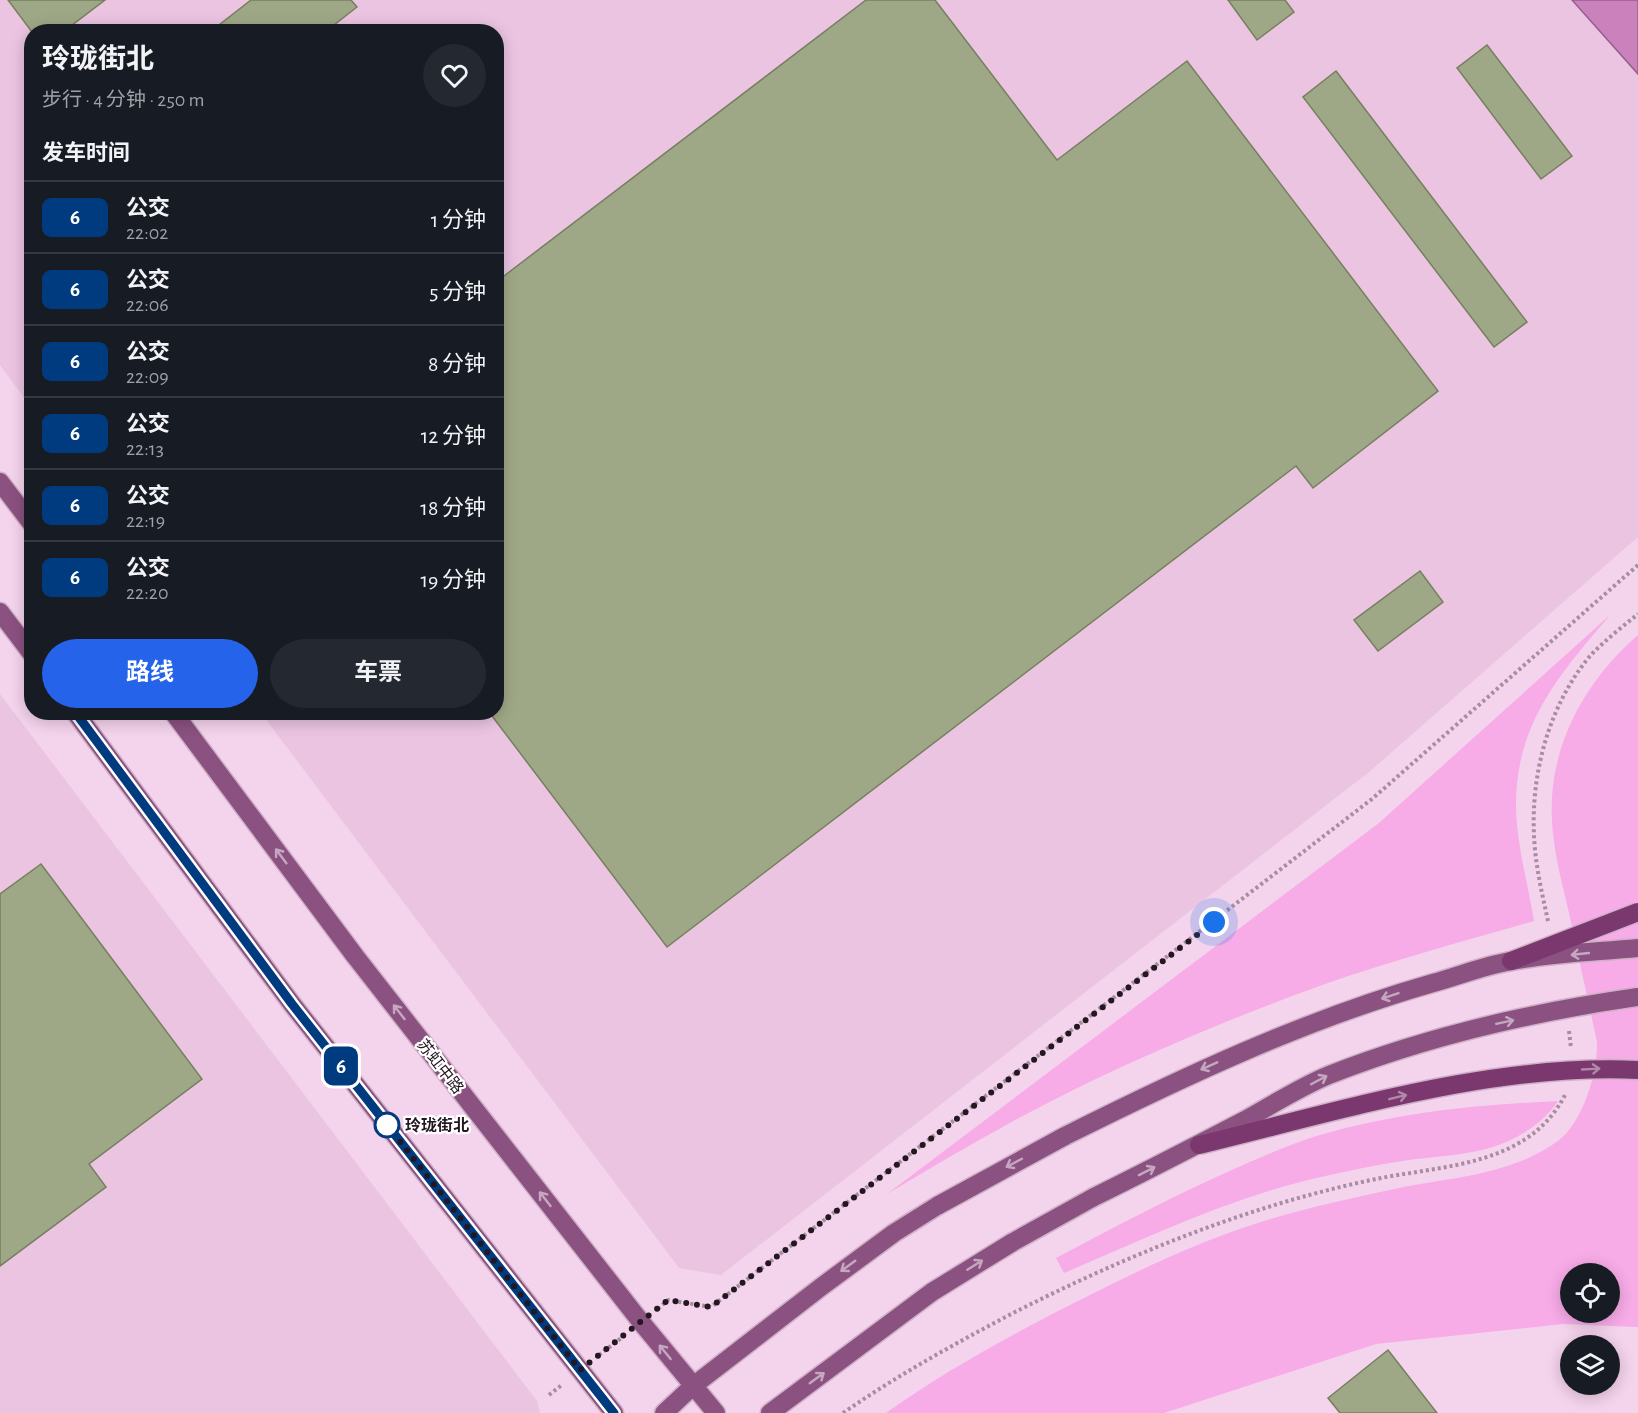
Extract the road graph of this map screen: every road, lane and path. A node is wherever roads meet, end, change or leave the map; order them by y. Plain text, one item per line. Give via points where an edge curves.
1 (0, 482) edge
2 (24, 514) edge
3 (1638, 565) edge
4 (0, 612) edge
5 (24, 644) edge
6 (81, 720) edge
7 (179, 720) edge
8 (1638, 912) edge
9 (1638, 948) edge
10 (1511, 961) junction
11 (1638, 997) edge
12 (1638, 1070) edge
13 (1198, 1145) junction
14 (641, 1322) junction
15 (580, 1370) junction
16 (693, 1386) junction
17 (549, 1395) dead end
18 (614, 1413) edge
19 (664, 1413) edge
20 (716, 1413) edge
21 (770, 1413) edge

1 - 2 main road
3 - 14 path via 1372,799 711,1307 668,1300
4 - 5 main road
6 - 15 main road via 292,1004
14 -> 7 main road, 苏虹中路 via 356,956
8 - 10 highway, bridge
9 -> 10 main road, bridge
10 -> 16 main road, bridge via 1311,1023 1167,1085 1065,1136 894,1233
13 -> 11 main road, bridge via 1328,1076 1412,1047 1503,1022
13 -> 12 highway, bridge via 1428,1090 1540,1072
21 -> 13 main road, bridge via 932,1292 1013,1242
14 - 15 path
16 -> 14 main road, 苏虹中路
15 - 17 path
15 - 18 main road
16 - 19 main road
16 - 20 main road, 苏虹中路

